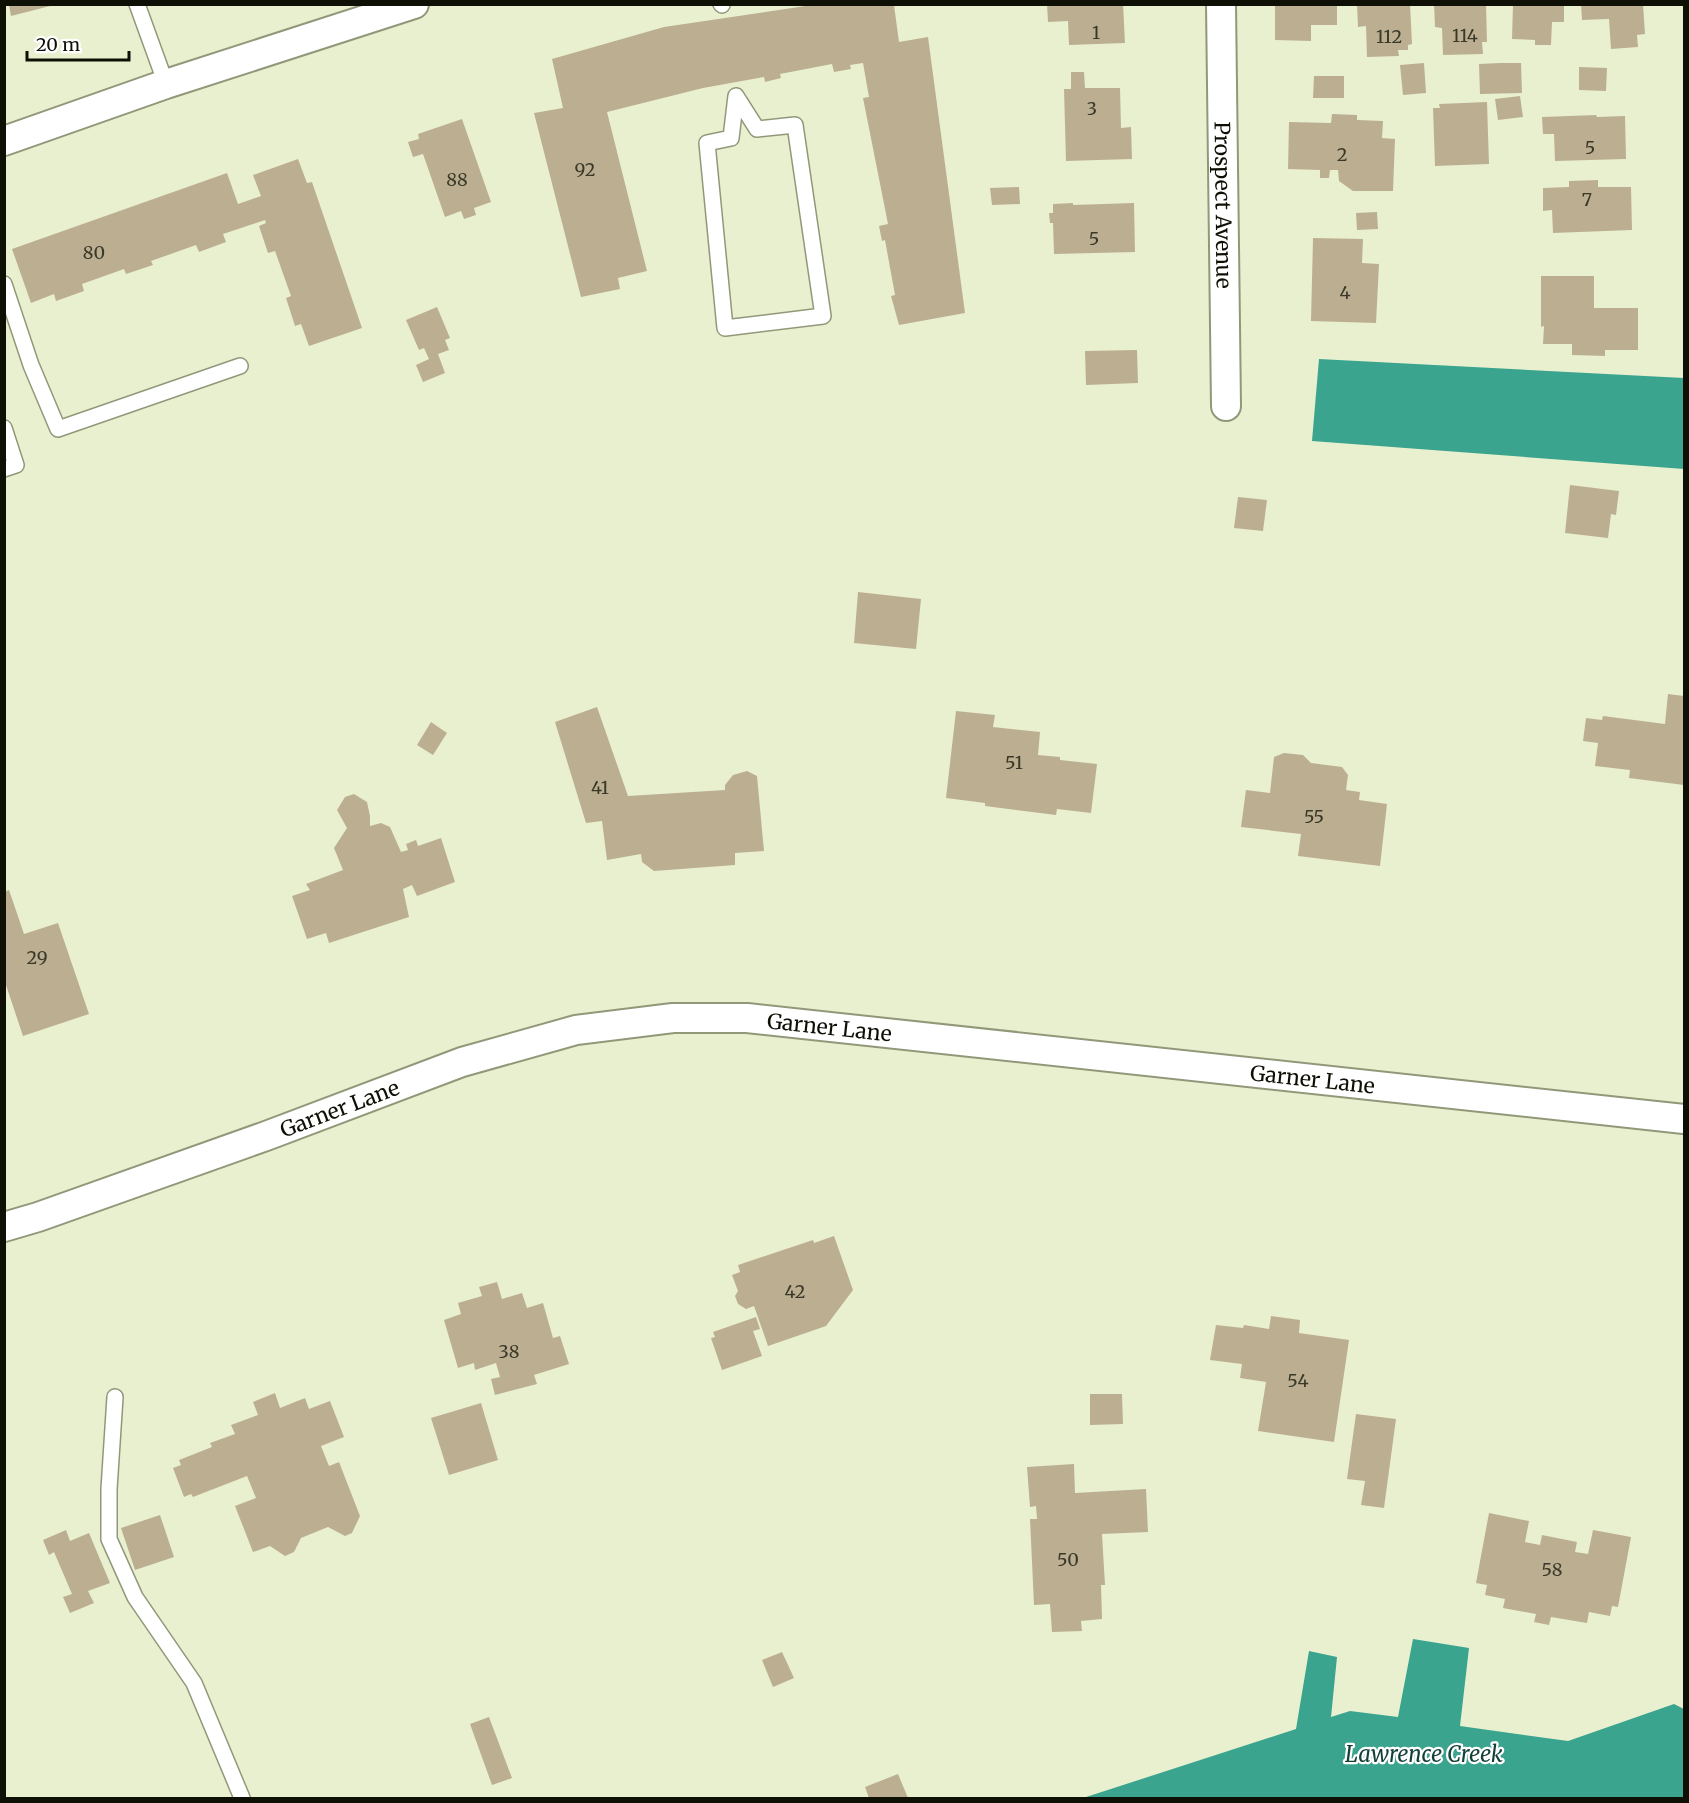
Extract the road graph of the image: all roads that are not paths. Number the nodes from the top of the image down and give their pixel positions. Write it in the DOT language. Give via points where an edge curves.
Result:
graph roads {
  1 [pos="137,4"];
  2 [pos="414,4"];
  3 [pos="1221,4"];
  4 [pos="165,84"];
  5 [pos="736,96"];
  6 [pos="4,141"];
  7 [pos="4,284"];
  8 [pos="240,366"];
  9 [pos="1226,406"];
  10 [pos="4,428"];
  11 [pos="4,470"];
  12 [pos="1684,1119"];
  13 [pos="4,1227"];
  14 [pos="115,1397"];
  15 [pos="242,1798"];
  1 -- 4 [label="lane"];
  2 -- 4 [label="street"];
  3 -- 9 [label="street, Prospect Avenue"];
  4 -- 6 [label="street"];
  5 -- 5 [label="lane" via="731,138 707,143 725,328 823,316 795,125 757,129"];
  7 -- 8 [label="lane" via="58,429"];
  10 -- 11 [label="lane" via="16,465"];
  12 -- 13 [label="street, Garner Lane" via="747,1018 673,1018 576,1030 462,1062 266,1136"];
  14 -- 15 [label="lane" via="109,1539 135,1597 194,1683"];
}
